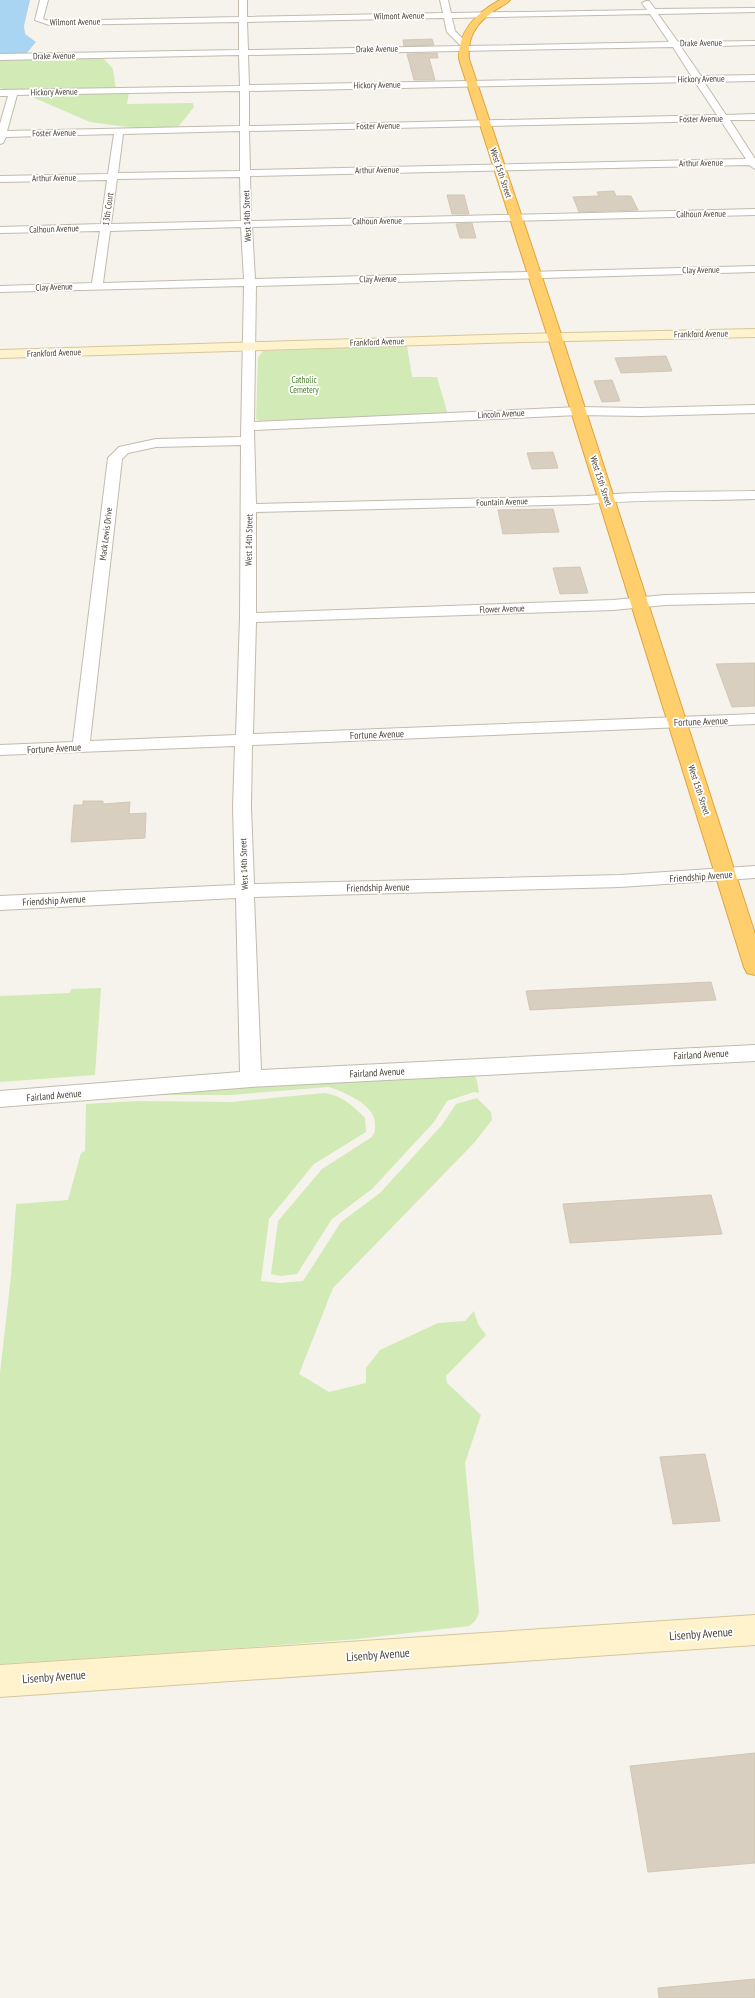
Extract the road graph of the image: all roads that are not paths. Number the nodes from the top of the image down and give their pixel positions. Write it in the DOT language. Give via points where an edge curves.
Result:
graph roads {
  1 [pos="44,0"];
  2 [pos="243,0"];
  3 [pos="444,0"];
  4 [pos="506,0"];
  5 [pos="644,0"];
  6 [pos="755,10"];
  7 [pos="651,12"];
  8 [pos="484,14"];
  9 [pos="447,15"];
  10 [pos="243,19"];
  11 [pos="755,43"];
  12 [pos="675,44"];
  13 [pos="463,46"];
  14 [pos="244,52"];
  15 [pos="0,57"];
  16 [pos="755,78"];
  17 [pos="698,79"];
  18 [pos="472,83"];
  19 [pos="245,88"];
  20 [pos="0,93"];
  21 [pos="13,93"];
  22 [pos="723,118"];
  23 [pos="755,118"];
  24 [pos="485,123"];
  25 [pos="246,129"];
  26 [pos="119,132"];
  27 [pos="1,136"];
  28 [pos="754,163"];
  29 [pos="499,167"];
  30 [pos="246,173"];
  31 [pos="113,177"];
  32 [pos="0,180"];
  33 [pos="755,212"];
  34 [pos="515,218"];
  35 [pos="246,224"];
  36 [pos="106,227"];
  37 [pos="0,230"];
  38 [pos="755,269"];
  39 [pos="534,274"];
  40 [pos="250,282"];
  41 [pos="97,286"];
  42 [pos="0,289"];
  43 [pos="755,333"];
  44 [pos="555,337"];
  45 [pos="249,346"];
  46 [pos="0,354"];
  47 [pos="755,409"];
  48 [pos="578,411"];
  49 [pos="247,426"];
  50 [pos="247,441"];
  51 [pos="755,495"];
  52 [pos="606,498"];
  53 [pos="249,508"];
  54 [pos="755,598"];
  55 [pos="639,603"];
  56 [pos="248,618"];
  57 [pos="755,719"];
  58 [pos="677,722"];
  59 [pos="245,739"];
  60 [pos="81,746"];
  61 [pos="0,750"];
  62 [pos="755,872"];
  63 [pos="726,874"];
  64 [pos="245,891"];
  65 [pos="0,903"];
  66 [pos="755,967"];
  67 [pos="755,1052"];
  68 [pos="251,1079"];
  69 [pos="0,1099"];
  70 [pos="755,1630"];
  71 [pos="0,1680"];
  1 -- 10 [label="street, Wilmont Avenue" via="40,20 42,22"];
  2 -- 10 [label="street, West 14th Street"];
  3 -- 9 [label="street, West 15th Street"];
  4 -- 8 [label="highway"];
  5 -- 7 [label="street"];
  6 -- 7 [label="street, Wilmont Avenue"];
  7 -- 8 [label="street, Wilmont Avenue"];
  7 -- 12 [label="street"];
  8 -- 9 [label="street, Wilmont Avenue"];
  8 -- 13 [label="highway" via="468,30"];
  9 -- 10 [label="street, Wilmont Avenue"];
  9 -- 13 [label="street, West 15th Street" via="452,32"];
  10 -- 14 [label="street, West 14th Street"];
  11 -- 12 [label="street, Drake Avenue"];
  12 -- 13 [label="street, Drake Avenue"];
  12 -- 17 [label="street"];
  13 -- 14 [label="street, Drake Avenue"];
  13 -- 18 [label="highway, West 15th Street" via="464,59"];
  14 -- 15 [label="street, Drake Avenue"];
  14 -- 19 [label="street, West 14th Street"];
  16 -- 17 [label="street, Hickory Avenue"];
  17 -- 18 [label="street, Hickory Avenue"];
  17 -- 22 [label="street"];
  18 -- 19 [label="street, Hickory Avenue"];
  18 -- 24 [label="highway, West 15th Street"];
  19 -- 21 [label="street, Hickory Avenue"];
  19 -- 25 [label="street, West 14th Street"];
  20 -- 21 [label="street, Hickory Avenue"];
  21 -- 27 [label="street"];
  22 -- 23 [label="street, Foster Avenue"];
  22 -- 24 [label="street, Foster Avenue"];
  22 -- 28 [label="street"];
  24 -- 25 [label="street, Foster Avenue"];
  24 -- 29 [label="highway, West 15th Street"];
  25 -- 26 [label="street, Foster Avenue"];
  25 -- 30 [label="street, West 14th Street"];
  26 -- 27 [label="street, Foster Avenue"];
  26 -- 31 [label="street, 13th Court"];
  28 -- 29 [label="street, Arthur Avenue"];
  29 -- 30 [label="street, Arthur Avenue"];
  29 -- 34 [label="highway, West 15th Street"];
  30 -- 31 [label="street, Arthur Avenue"];
  30 -- 35 [label="street, West 14th Street"];
  31 -- 32 [label="street, Arthur Avenue"];
  31 -- 36 [label="street, 13th Court"];
  33 -- 34 [label="street, Calhoun Avenue"];
  34 -- 35 [label="street, Calhoun Avenue"];
  34 -- 39 [label="highway, West 15th Street"];
  35 -- 36 [label="street, Calhoun Avenue"];
  35 -- 40 [label="street, West 14th Street"];
  36 -- 37 [label="street, Calhoun Avenue"];
  36 -- 41 [label="street, 13th Court"];
  38 -- 39 [label="street, Clay Avenue"];
  39 -- 40 [label="street, Clay Avenue"];
  39 -- 44 [label="highway, West 15th Street"];
  40 -- 41 [label="street, Clay Avenue"];
  40 -- 45 [label="street, West 14th Street"];
  41 -- 42 [label="street, Clay Avenue"];
  43 -- 44 [label="main road, Frankford Avenue"];
  44 -- 45 [label="main road, Frankford Avenue"];
  44 -- 48 [label="highway, West 15th Street"];
  45 -- 46 [label="main road, Frankford Avenue"];
  45 -- 49 [label="street, West 14th Street"];
  47 -- 48 [label="street, Lincoln Avenue"];
  48 -- 49 [label="street, Lincoln Avenue"];
  48 -- 52 [label="highway, West 15th Street"];
  49 -- 50 [label="street, West 14th Street"];
  50 -- 53 [label="street, West 14th Street"];
  50 -- 60 [label="street, Mack Lewis Drive" via="156,443 124,450 115,458"];
  51 -- 52 [label="street, Fountain Avenue"];
  52 -- 53 [label="street, Fountain Avenue"];
  52 -- 55 [label="highway, West 15th Street"];
  53 -- 56 [label="street, West 14th Street"];
  54 -- 55 [label="street, Flower Avenue"];
  55 -- 56 [label="street, Flower Avenue"];
  55 -- 58 [label="highway, West 15th Street"];
  56 -- 59 [label="street, West 14th Street"];
  57 -- 58 [label="street, Fortune Avenue"];
  58 -- 59 [label="street, Fortune Avenue"];
  58 -- 63 [label="highway, West 15th Street"];
  59 -- 60 [label="street, Fortune Avenue"];
  59 -- 64 [label="street, West 14th Street" via="242,807"];
  60 -- 61 [label="street, Fortune Avenue"];
  62 -- 63 [label="street, Friendship Avenue"];
  63 -- 64 [label="street, Friendship Avenue" via="620,881"];
  63 -- 66 [label="highway, West 15th Street"];
  64 -- 65 [label="street, Friendship Avenue"];
  64 -- 68 [label="street, West 14th Street"];
  67 -- 68 [label="street, Fairland Avenue"];
  68 -- 69 [label="street, Fairland Avenue"];
  70 -- 71 [label="main road, Lisenby Avenue"];
}
